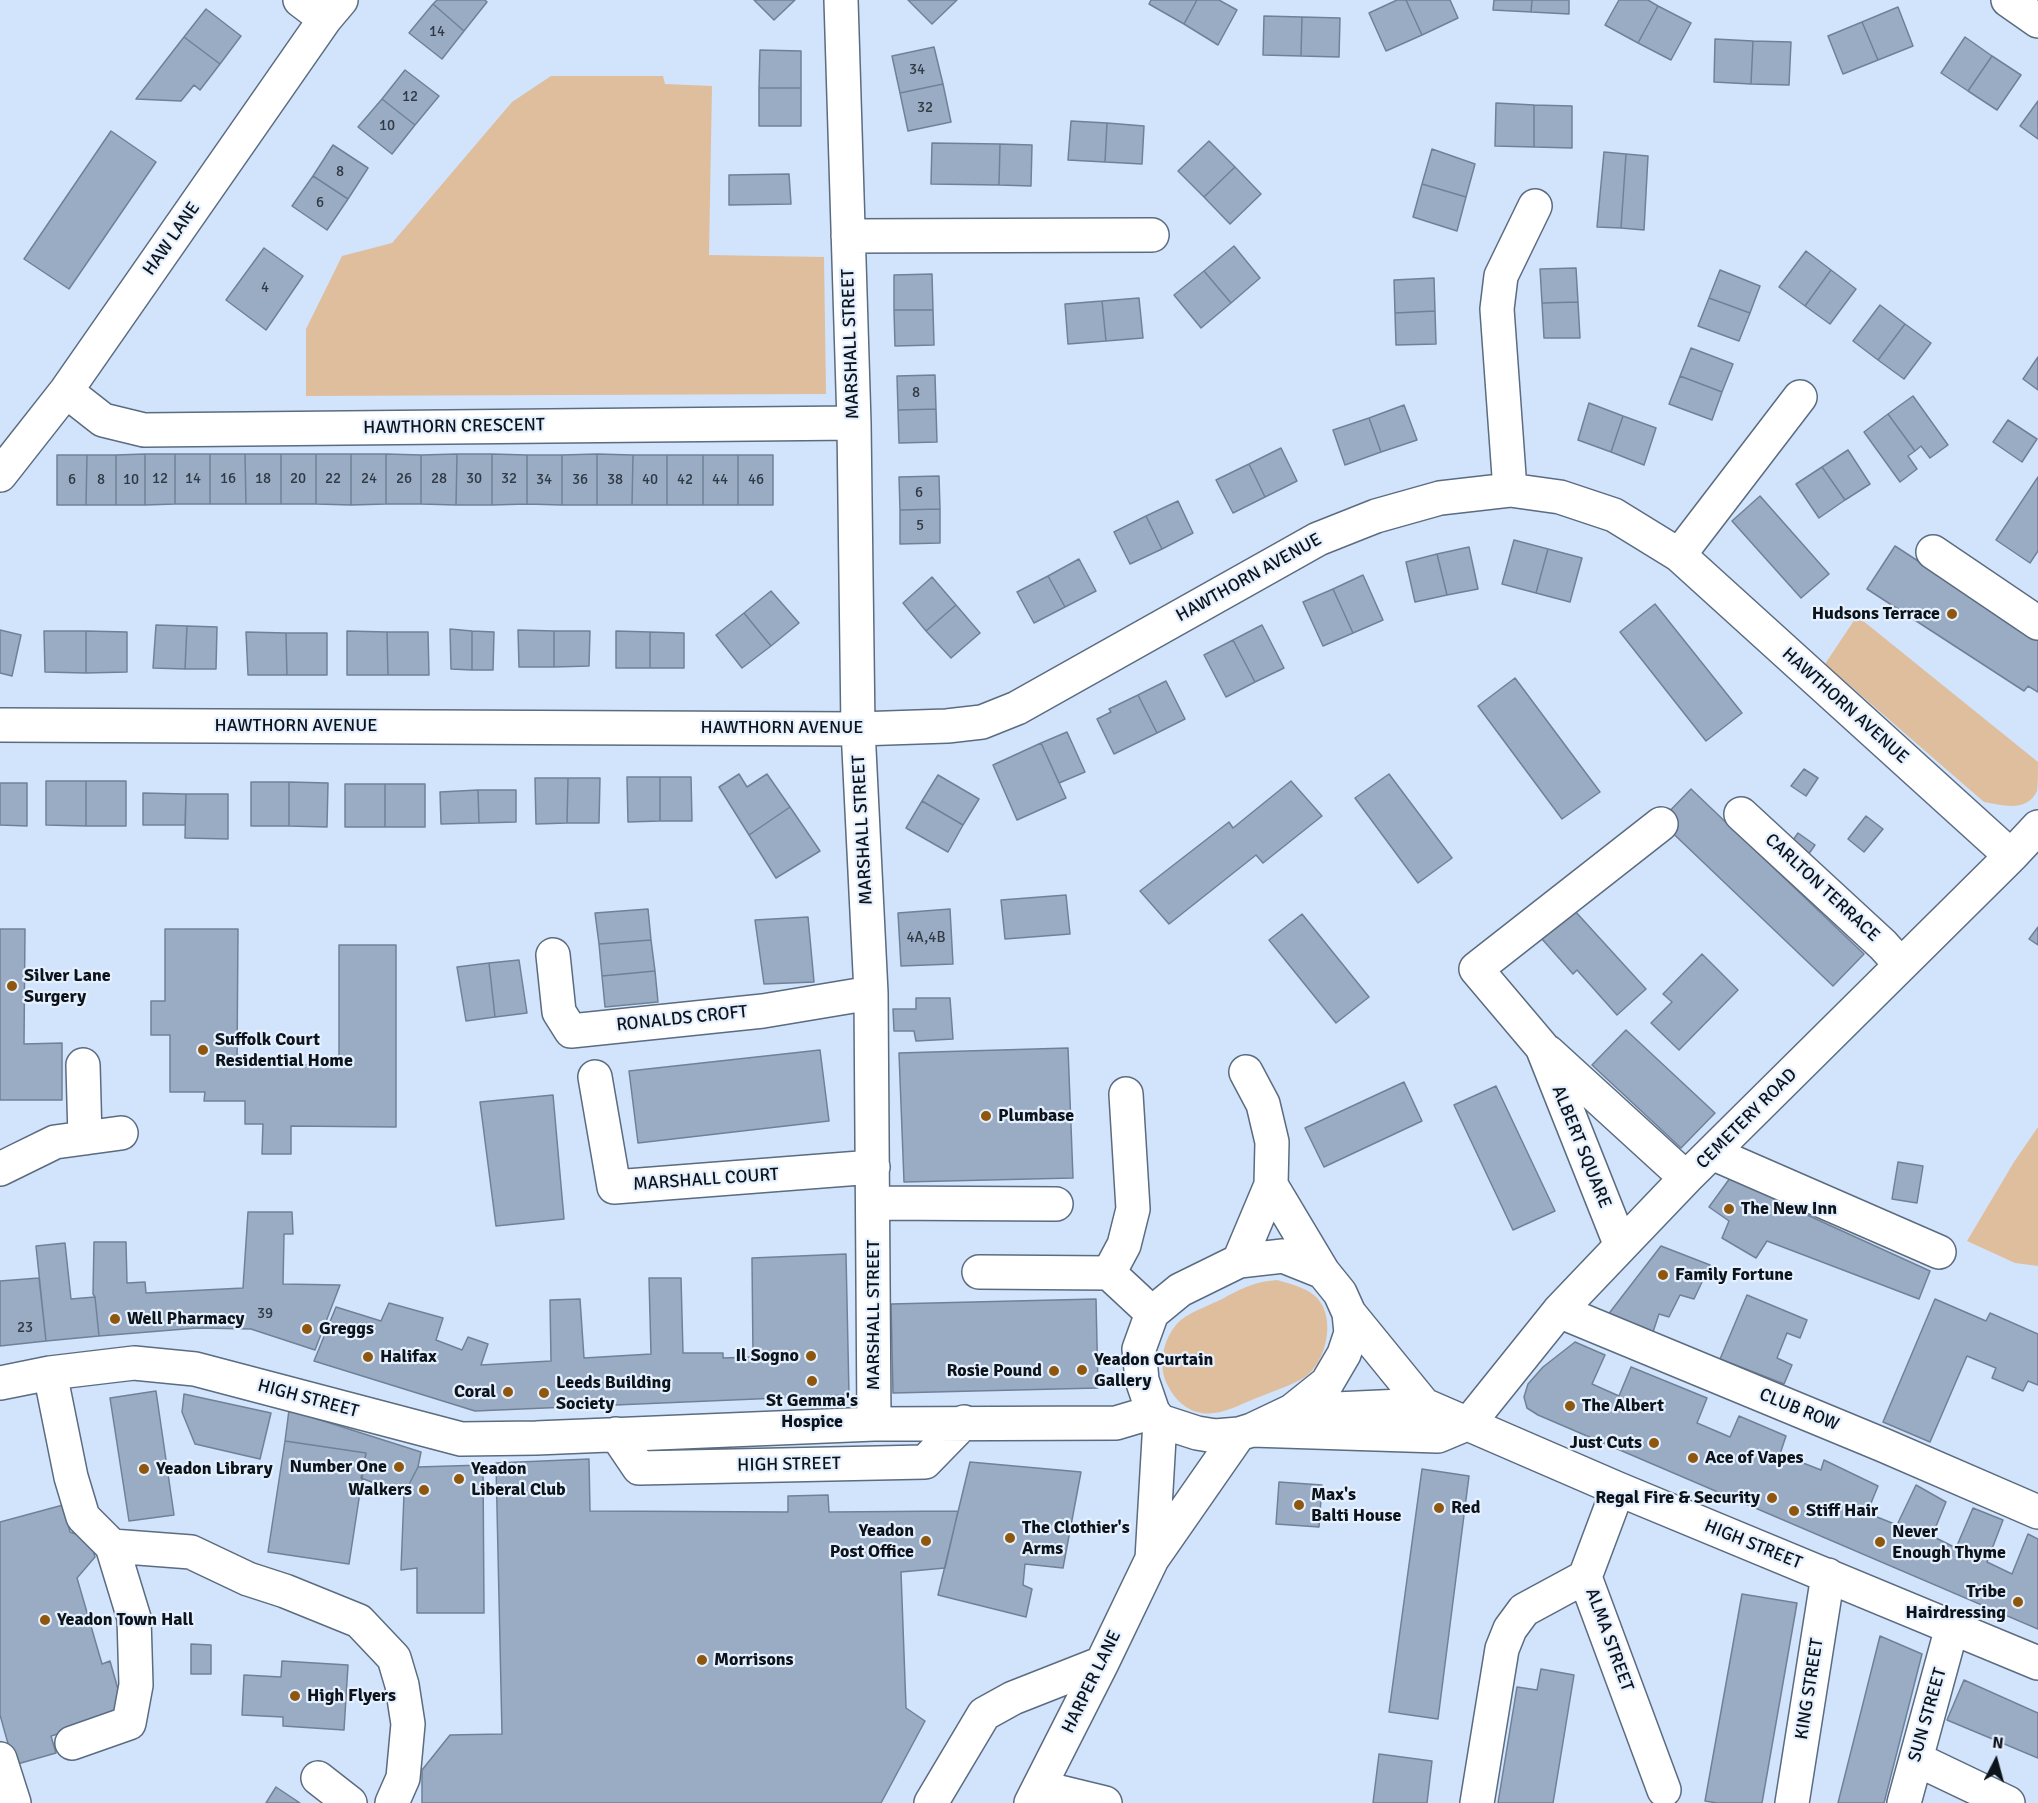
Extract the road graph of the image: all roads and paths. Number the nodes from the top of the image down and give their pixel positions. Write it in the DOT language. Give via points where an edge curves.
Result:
graph roads {
  1 [pos="842,0"];
  2 [pos="2008,0"];
  3 [pos="322,6"];
  4 [pos="2038,21"];
  5 [pos="1535,206"];
  6 [pos="1152,235"];
  7 [pos="848,236"];
  8 [pos="66,391"];
  9 [pos="1800,397"];
  10 [pos="854,423"];
  11 [pos="0,476"];
  12 [pos="1510,490"];
  13 [pos="1933,552"];
  14 [pos="1678,555"];
  15 [pos="2038,623"];
  16 [pos="0,725"];
  17 [pos="858,729"];
  18 [pos="1741,814"];
  19 [pos="1661,824"];
  20 [pos="2038,827"];
  21 [pos="2011,856"];
  22 [pos="553,955"];
  23 [pos="1902,965"];
  24 [pos="871,993"];
  25 [pos="1542,1047"];
  26 [pos="83,1065"];
  27 [pos="1246,1072"];
  28 [pos="595,1077"];
  29 [pos="1126,1094"];
  30 [pos="121,1133"];
  31 [pos="85,1138"];
  32 [pos="1712,1153"];
  33 [pos="873,1167"];
  34 [pos="0,1169"];
  35 [pos="1686,1178"];
  36 [pos="1271,1185"];
  37 [pos="874,1203"];
  38 [pos="1056,1204"];
  39 [pos="1621,1246"];
  40 [pos="1939,1252"];
  41 [pos="1239,1262"];
  42 [pos="979,1272"];
  43 [pos="1323,1272"];
  44 [pos="1109,1273"];
  45 [pos="1559,1311"];
  46 [pos="1152,1313"];
  47 [pos="1349,1313"];
  48 [pos="50,1373"];
  49 [pos="0,1383"];
  50 [pos="1424,1405"];
  51 [pos="1292,1411"];
  52 [pos="1156,1416"];
  53 [pos="964,1422"];
  54 [pos="1469,1423"];
  55 [pos="874,1424"];
  56 [pos="1246,1432"];
  57 [pos="616,1434"];
  58 [pos="1618,1490"];
  59 [pos="2038,1512"];
  60 [pos="112,1546"];
  61 [pos="1152,1559"];
  62 [pos="1828,1575"];
  63 [pos="1585,1577"];
  64 [pos="1953,1627"];
  65 [pos="1102,1663"];
  66 [pos="2038,1663"];
  67 [pos="72,1743"];
  68 [pos="0,1759"];
  69 [pos="1916,1759"];
  70 [pos="318,1778"];
  71 [pos="1664,1790"];
  72 [pos="1035,1795"];
  73 [pos="14,1803"];
  74 [pos="350,1803"];
  75 [pos="392,1803"];
  76 [pos="931,1803"];
  77 [pos="1105,1803"];
  78 [pos="1478,1803"];
  79 [pos="1792,1803"];
  80 [pos="1904,1803"];
  81 [pos="2008,1803"];
  1 -- 7 [label="street, MARSHALL STREET"];
  2 -- 4 [label="street"];
  3 -- 8 [label="street, HAW LANE"];
  5 -- 12 [label="street" via="1501,276 1497,309"];
  6 -- 7 [label="street"];
  7 -- 10 [label="street, MARSHALL STREET"];
  8 -- 10 [label="street, HAWTHORN CRESCENT" via="103,420 144,430"];
  8 -- 11 [label="street, HAW LANE"];
  9 -- 14 [label="street"];
  10 -- 17 [label="street, MARSHALL STREET"];
  12 -- 14 [label="street, HAWTHORN AVENUE" via="1560,497 1614,515"];
  12 -- 17 [label="street, HAWTHORN AVENUE" via="1440,498 1376,516 1317,539 1017,708 982,722"];
  13 -- 15 [label="street"];
  14 -- 21 [label="street, HAWTHORN AVENUE"];
  16 -- 17 [label="street, HAWTHORN AVENUE"];
  17 -- 24 [label="street, MARSHALL STREET"];
  18 -- 23 [label="street, CARLTON TERRACE"];
  19 -- 25 [label="street, ALBERT SQUARE" via="1476,969"];
  20 -- 21 [label="street, CEMETERY ROAD"];
  21 -- 23 [label="street, CEMETERY ROAD"];
  22 -- 24 [label="street, RONALDS CROFT" via="559,1012 571,1031 763,1011"];
  23 -- 32 [label="street, CEMETERY ROAD"];
  24 -- 33 [label="street, MARSHALL STREET"];
  25 -- 35 [label="street, ALBERT SQUARE"];
  25 -- 39 [label="street, ALBERT SQUARE"];
  26 -- 31 [label="street"];
  27 -- 36 [label="street" via="1263,1104 1272,1142"];
  28 -- 33 [label="street, MARSHALL COURT" via="614,1187"];
  29 -- 44 [label="street" via="1134,1209 1124,1245"];
  30 -- 31 [label="street"];
  31 -- 34 [label="street" via="54,1142"];
  32 -- 35 [label="street, CEMETERY ROAD"];
  32 -- 40 [label="street"];
  33 -- 37 [label="street, MARSHALL STREET"];
  35 -- 39 [label="street, CEMETERY ROAD"];
  36 -- 41 [label="street"];
  36 -- 43 [label="street"];
  37 -- 38 [label="street"];
  37 -- 55 [label="street, MARSHALL STREET"];
  39 -- 45 [label="street, CEMETERY ROAD"];
  41 -- 43 [label="street" via="1283,1256"];
  41 -- 46 [label="street" via="1180,1290"];
  42 -- 44 [label="street"];
  43 -- 47 [label="street, HIGH STREET" via="1340,1293"];
  44 -- 46 [label="street"];
  45 -- 54 [label="street, CEMETERY ROAD"];
  45 -- 59 [label="street, CLUB ROW"];
  46 -- 52 [label="street" via="1139,1349 1142,1380"];
  47 -- 50 [label="street, HIGH STREET"];
  47 -- 51 [label="street, HIGH STREET" via="1351,1333 1327,1383"];
  48 -- 49 [label="street, HIGH STREET"];
  48 -- 57 [label="street, HIGH STREET" via="134,1363 195,1369 461,1439"];
  48 -- 60 [label="street" via="83,1517"];
  50 -- 51 [label="street, HIGH STREET"];
  50 -- 54 [label="street, HIGH STREET"];
  51 -- 56 [label="street, HIGH STREET"];
  52 -- 53 [label="street, HIGH STREET" via="1116,1423"];
  52 -- 56 [label="street, HIGH STREET" via="1197,1433 1215,1436"];
  52 -- 61 [label="street, HARPER LANE"];
  53 -- 55 [label="street, HIGH STREET"];
  53 -- 57 [label="street, HIGH STREET" via="925,1462 639,1468"];
  54 -- 56 [label="street, HIGH STREET" via="1438,1437"];
  54 -- 58 [label="street, HIGH STREET"];
  55 -- 57 [label="street, HIGH STREET"];
  56 -- 61 [label="street, HARPER LANE"];
  58 -- 62 [label="street, HIGH STREET"];
  58 -- 63 [label="street, ALMA STREET"];
  60 -- 67 [label="street" via="134,1618 136,1685 129,1723"];
  60 -- 75 [label="street" via="191,1552 248,1579 358,1621 394,1658 402,1685 408,1724 403,1778"];
  61 -- 65 [label="street, HARPER LANE"];
  62 -- 64 [label="street, HIGH STREET"];
  62 -- 79 [label="street, KING STREET"];
  63 -- 71 [label="street, ALMA STREET"];
  63 -- 78 [label="street" via="1524,1610 1510,1629 1502,1649"];
  64 -- 66 [label="street, HIGH STREET"];
  64 -- 69 [label="street, SUN STREET"];
  65 -- 72 [label="street, HARPER LANE"];
  65 -- 76 [label="street" via="1013,1698 984,1714"];
  68 -- 73 [label="street"];
  69 -- 80 [label="street, SUN STREET"];
  69 -- 81 [label="street"];
  70 -- 74 [label="street"];
  72 -- 77 [label="street"];
}
